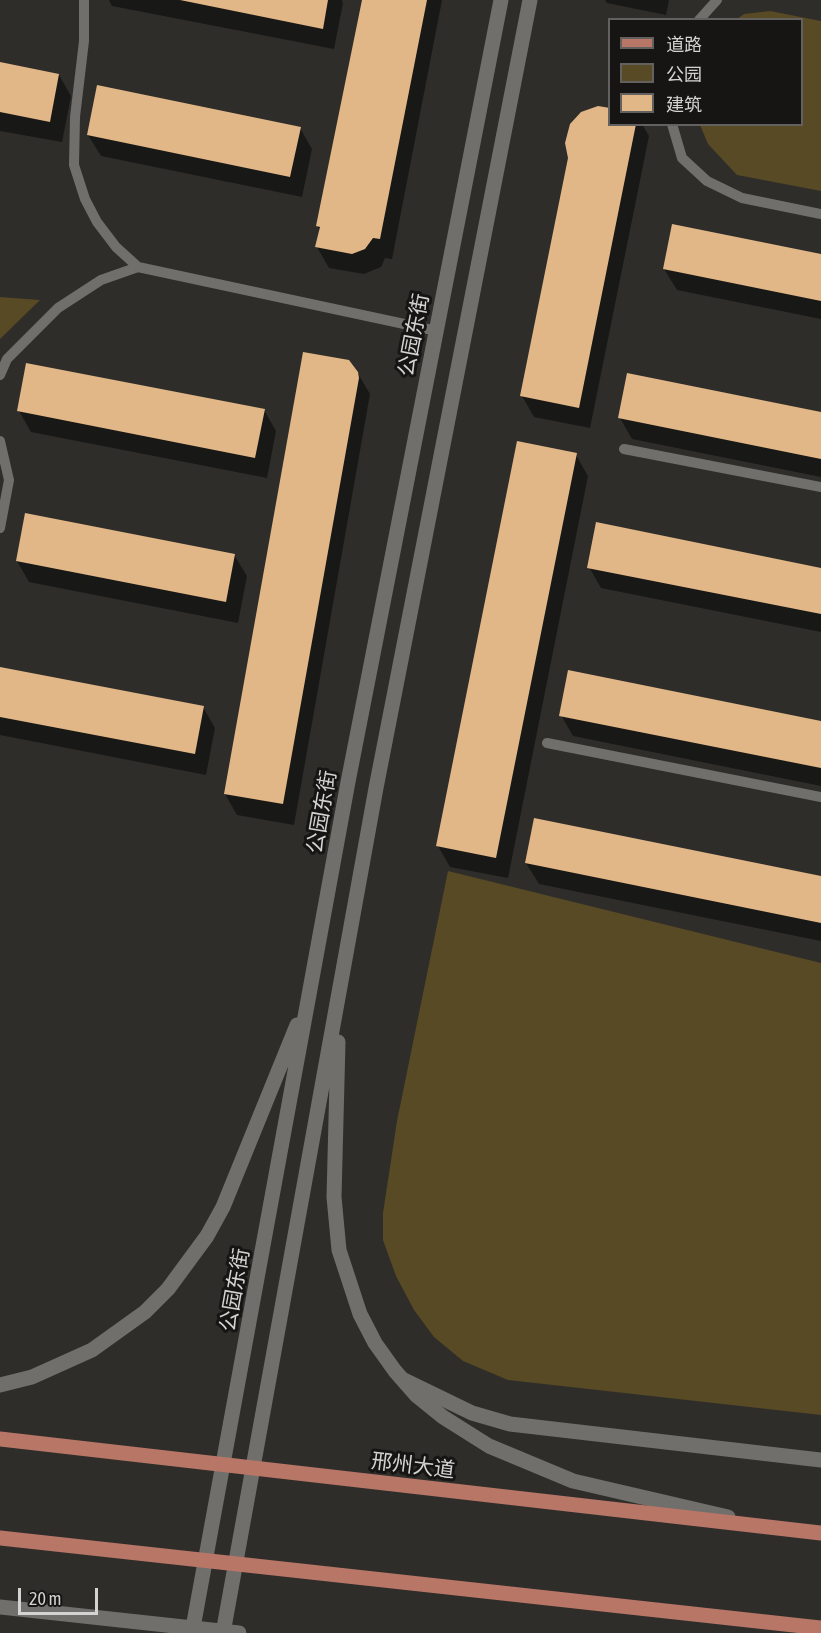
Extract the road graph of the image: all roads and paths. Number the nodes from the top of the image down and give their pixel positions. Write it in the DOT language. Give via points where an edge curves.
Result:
graph roads {
  1 [pos="84,0"];
  2 [pos="501,0"];
  3 [pos="530,0"];
  4 [pos="717,0"];
  5 [pos="701,18"];
  6 [pos="673,126"];
  7 [pos="821,214"];
  8 [pos="138,267"];
  9 [pos="437,331"];
  10 [pos="0,375"];
  11 [pos="0,441"];
  12 [pos="624,449"];
  13 [pos="821,487"];
  14 [pos="0,528"];
  15 [pos="547,743"];
  16 [pos="821,797"];
  17 [pos="340,989"];
  18 [pos="310,994"];
  19 [pos="404,1380"];
  20 [pos="0,1385"];
  21 [pos="0,1439"];
  22 [pos="821,1460"];
  23 [pos="224,1465"];
  24 [pos="252,1468"];
  25 [pos="787,1529"];
  26 [pos="821,1533"];
  27 [pos="0,1538"];
  28 [pos="206,1561"];
  29 [pos="235,1564"];
  30 [pos="0,1608"];
  31 [pos="821,1628"];
  32 [pos="193,1630"];
  33 [pos="228,1633"];
  1 -- 8 [label="lane" via="74,165 97,222"];
  2 -- 9 [label="street, 公园东街"];
  3 -- 17 [label="street"];
  4 -- 5 [label="lane"];
  6 -- 7 [label="lane" via="681,158 707,181 742,198"];
  8 -- 9 [label="lane"];
  8 -- 10 [label="lane" via="100,280 58,308 7,359"];
  9 -- 18 [label="street, 公园东街"];
  11 -- 14 [label="lane" via="9,480"];
  12 -- 13 [label="lane"];
  15 -- 16 [label="lane"];
  17 -- 19 [label="street" via="333,1197 339,1250 360,1314 375,1343"];
  17 -- 24 [label="street"];
  18 -- 20 [label="street" via="223,1207 189,1263 145,1312 119,1332 62,1365"];
  18 -- 23 [label="street, 公园东街"];
  19 -- 22 [label="street" via="472,1413 510,1424"];
  19 -- 25 [label="street" via="443,1418 489,1446 573,1480"];
  21 -- 23 [label="main road, 邢州大道"];
  23 -- 24 [label="main road, 邢州大道"];
  23 -- 28 [label="street, 公园东街"];
  24 -- 25 [label="main road, 邢州大道"];
  24 -- 29 [label="street"];
  25 -- 26 [label="main road, 邢州大道"];
  27 -- 28 [label="main road"];
  28 -- 29 [label="main road"];
  28 -- 32 [label="street, 公园东街"];
  29 -- 31 [label="main road"];
  29 -- 33 [label="street"];
  30 -- 32 [label="street"];
  32 -- 33 [label="street"];
}
